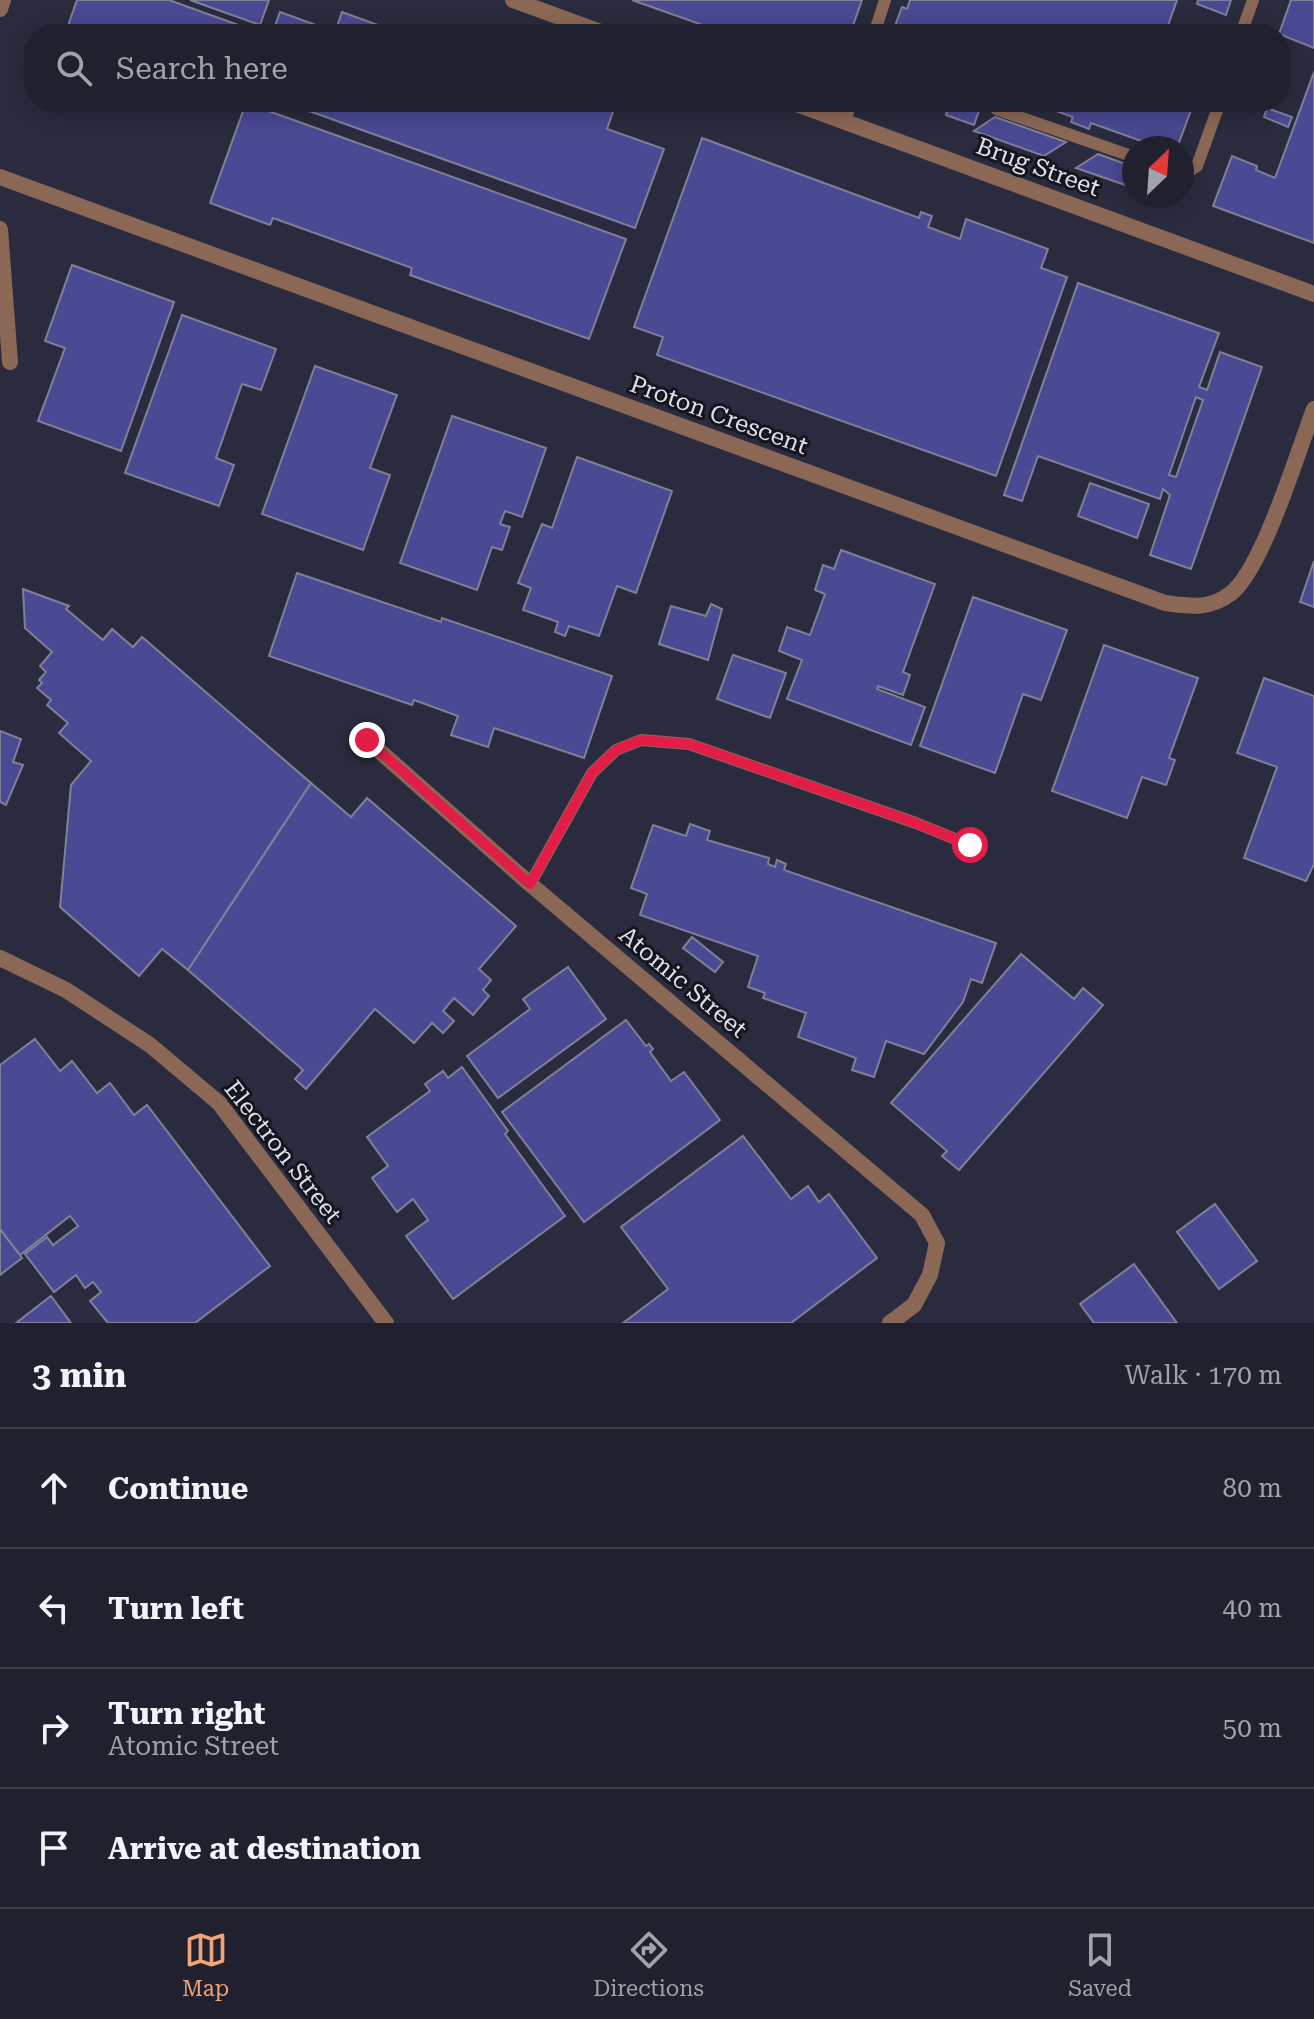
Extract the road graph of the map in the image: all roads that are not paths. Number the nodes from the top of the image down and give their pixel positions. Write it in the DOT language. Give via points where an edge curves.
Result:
graph roads {
  1 [pos="3,0"];
  2 [pos="513,0"];
  3 [pos="885,0"];
  4 [pos="1253,0"];
  5 [pos="0,9"];
  6 [pos="579,24"];
  7 [pos="877,24"];
  8 [pos="1245,24"];
  9 [pos="818,112"];
  10 [pos="848,112"];
  11 [pos="1005,112"];
  12 [pos="1216,112"];
  13 [pos="845,122"];
  14 [pos="1122,153"];
  15 [pos="1194,168"];
  16 [pos="0,177"];
  17 [pos="0,229"];
  18 [pos="1314,294"];
  19 [pos="10,362"];
  20 [pos="1314,409"];
  21 [pos="367,740"];
  22 [pos="970,845"];
  23 [pos="530,884"];
  24 [pos="0,958"];
  25 [pos="386,1323"];
  26 [pos="890,1323"];
  1 -- 5 [label="street"];
  2 -- 6 [label="street"];
  3 -- 7 [label="lane"];
  4 -- 8 [label="lane"];
  9 -- 13 [label="street, Brug Street"];
  10 -- 13 [label="lane"];
  11 -- 14 [label="lane"];
  12 -- 15 [label="lane"];
  13 -- 18 [label="street, Brug Street"];
  16 -- 20 [label="street, Proton Crescent" via="1165,603 1212,604 1240,584 1259,553"];
  17 -- 19 [label="street"];
  21 -- 23 [label="street, Atomic Street"];
  22 -- 23 [label="lane" via="689,744 641,740 616,750 592,773"];
  23 -- 26 [label="street, Atomic Street" via="922,1215 937,1243 930,1275 914,1305"];
  24 -- 25 [label="street, Electron Street" via="66,990 138,1037 219,1103"];
}
